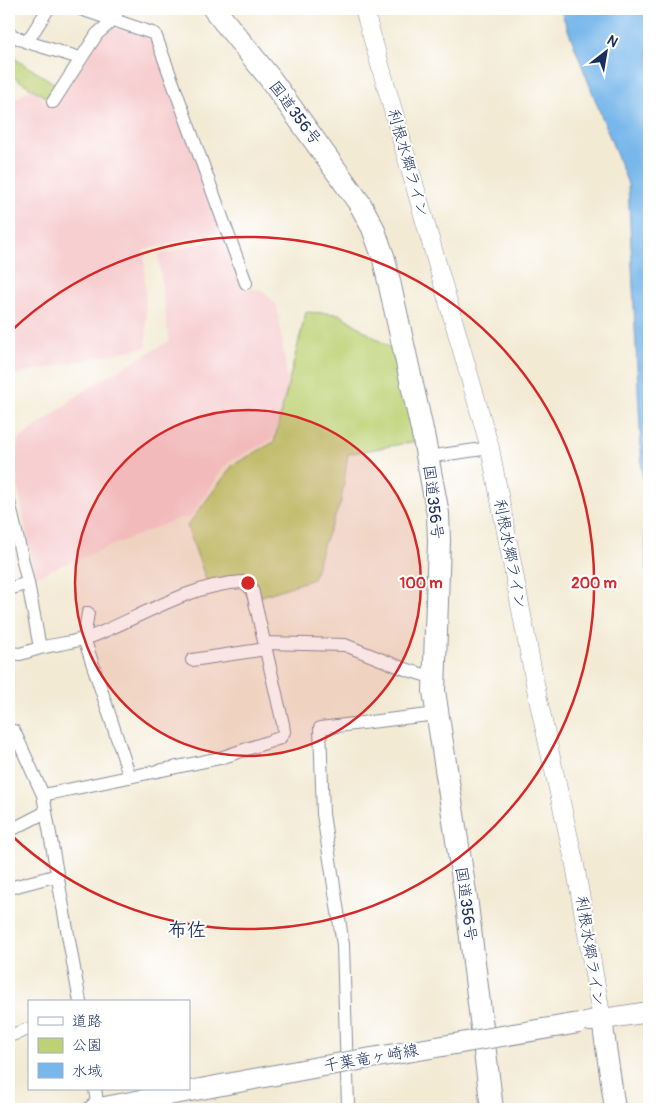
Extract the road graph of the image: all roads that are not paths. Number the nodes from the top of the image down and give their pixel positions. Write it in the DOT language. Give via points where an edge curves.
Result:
graph roads {
  1 [pos="48,9"];
  2 [pos="81,9"];
  3 [pos="214,9"];
  4 [pos="364,9"];
  5 [pos="116,14"];
  6 [pos="9,34"];
  7 [pos="27,42"];
  8 [pos="80,58"];
  9 [pos="53,102"];
  10 [pos="246,283"];
  11 [pos="490,448"];
  12 [pos="427,457"];
  13 [pos="9,502"];
  14 [pos="28,583"];
  15 [pos="9,589"];
  16 [pos="88,613"];
  17 [pos="84,638"];
  18 [pos="265,646"];
  19 [pos="40,648"];
  20 [pos="9,653"];
  21 [pos="192,660"];
  22 [pos="434,678"];
  23 [pos="437,714"];
  24 [pos="14,731"];
  25 [pos="130,777"];
  26 [pos="43,795"];
  27 [pos="46,812"];
  28 [pos="9,831"];
  29 [pos="58,875"];
  30 [pos="9,888"];
  31 [pos="80,1000"];
  32 [pos="649,1012"];
  33 [pos="609,1019"];
  34 [pos="28,1029"];
  35 [pos="9,1036"];
  36 [pos="190,1088"];
  37 [pos="180,1090"];
  38 [pos="96,1104"];
  39 [pos="345,1109"];
  40 [pos="492,1109"];
  41 [pos="616,1109"];
  1 -- 7 [label="street"];
  2 -- 5 [label="street"];
  3 -- 12 [label="highway, 国道356号" via="324,152 373,228 395,304"];
  4 -- 11 [label="main road, 利根水郷ライン"];
  5 -- 8 [label="street"];
  5 -- 10 [label="street" via="155,34"];
  6 -- 7 [label="street"];
  7 -- 8 [label="street"];
  8 -- 9 [label="street"];
  11 -- 12 [label="street"];
  11 -- 33 [label="main road, 利根水郷ライン" via="538,699"];
  12 -- 22 [label="highway, 国道356号" via="438,514 439,541"];
  13 -- 14 [label="street"];
  14 -- 15 [label="street"];
  14 -- 19 [label="street"];
  16 -- 17 [label="street"];
  17 -- 18 [label="street" via="187,594 230,582 243,582 252,589"];
  17 -- 19 [label="street"];
  17 -- 25 [label="street"];
  18 -- 21 [label="street"];
  18 -- 22 [label="street" via="346,644"];
  18 -- 25 [label="street" via="283,724 284,732 280,738 220,758"];
  19 -- 20 [label="street" via="20,654"];
  22 -- 23 [label="highway, 国道356号"];
  23 -- 39 [label="street" via="320,728 322,814 343,945 348,1106"];
  23 -- 40 [label="highway, 国道356号" via="468,904"];
  24 -- 26 [label="street"];
  25 -- 26 [label="street"];
  26 -- 27 [label="street"];
  27 -- 28 [label="street"];
  27 -- 29 [label="street"];
  29 -- 30 [label="street"];
  29 -- 31 [label="street"];
  32 -- 33 [label="main road, 千葉竜ヶ崎線"];
  33 -- 36 [label="main road, 千葉竜ヶ崎線, bridge"];
  33 -- 41 [label="main road, 利根水郷ライン"];
  34 -- 35 [label="street"];
  37 -- 38 [label="main road, 千葉竜ヶ崎線, bridge"];
}
